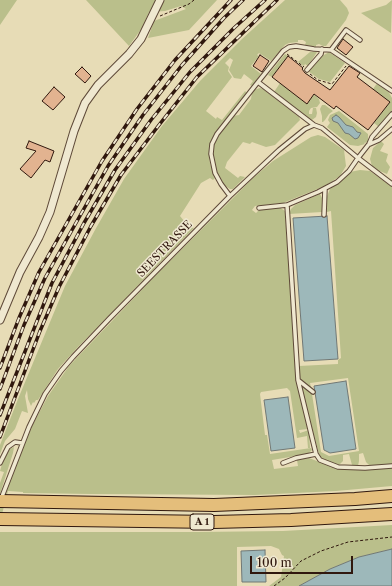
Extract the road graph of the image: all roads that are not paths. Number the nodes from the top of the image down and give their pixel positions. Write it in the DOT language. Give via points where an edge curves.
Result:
graph roads {
  1 [pos="160,0"];
  2 [pos="360,40"];
  3 [pos="322,49"];
  4 [pos="331,50"];
  5 [pos="307,70"];
  6 [pos="258,82"];
  7 [pos="392,91"];
  8 [pos="392,114"];
  9 [pos="314,125"];
  10 [pos="392,129"];
  11 [pos="369,144"];
  12 [pos="358,158"];
  13 [pos="392,184"];
  14 [pos="325,189"];
  15 [pos="230,196"];
  16 [pos="287,205"];
  17 [pos="259,208"];
  18 [pos="324,216"];
  19 [pos="0,320"];
  20 [pos="298,380"];
  21 [pos="313,392"];
  22 [pos="22,443"];
  23 [pos="316,454"];
  24 [pos="0,463"];
  25 [pos="283,463"];
  26 [pos="392,466"];
  27 [pos="392,496"];
  28 [pos="0,501"];
  29 [pos="392,514"];
  30 [pos="6,519"];
  1 -- 19 [label="street" via="141,39 98,85 85,103 50,212 20,272"];
  2 -- 4 [label="lane" via="346,30"];
  3 -- 4 [label="lane"];
  3 -- 5 [label="lane" via="321,54"];
  3 -- 6 [label="lane" via="289,47"];
  4 -- 7 [label="lane"];
  6 -- 9 [label="lane"];
  6 -- 15 [label="lane" via="212,144 211,154 215,173"];
  8 -- 11 [label="lane"];
  9 -- 12 [label="lane" via="322,128"];
  9 -- 15 [label="lane, SEESTRASSE" via="294,138"];
  10 -- 11 [label="lane" via="379,140"];
  11 -- 12 [label="lane"];
  12 -- 13 [label="lane"];
  12 -- 14 [label="lane" via="337,182"];
  14 -- 16 [label="lane"];
  14 -- 18 [label="lane"];
  15 -- 22 [label="lane, SEESTRASSE" via="73,357 45,394"];
  16 -- 17 [label="lane"];
  16 -- 20 [label="lane"];
  20 -- 21 [label="lane"];
  20 -- 23 [label="lane"];
  22 -- 24 [label="lane" via="15,442 8,447"];
  22 -- 28 [label="lane, SEESTRASSE"];
  23 -- 25 [label="lane"];
  23 -- 26 [label="lane" via="320,460 338,467"];
  27 -- 28 [label="highway, A 1" via="214,505"];
  29 -- 30 [label="highway, A 1" via="221,522"];
}
